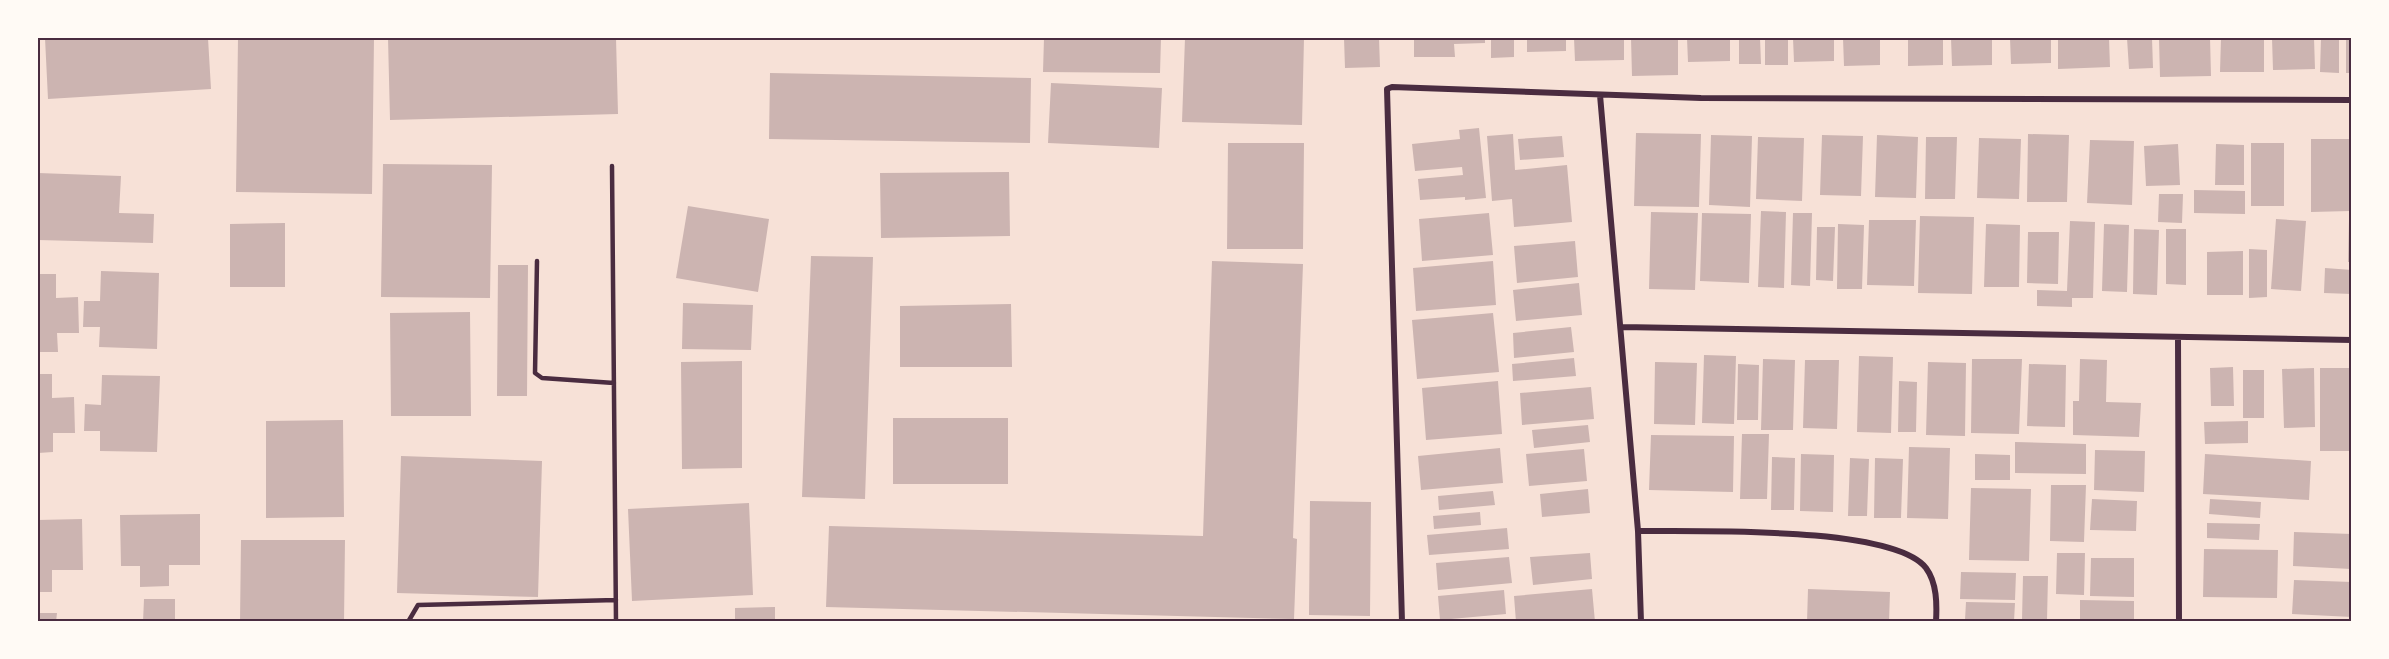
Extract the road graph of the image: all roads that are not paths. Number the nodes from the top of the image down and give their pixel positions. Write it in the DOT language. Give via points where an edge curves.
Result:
graph roads {
  1 [pos="1600,95"];
  2 [pos="2352,100"];
  3 [pos="612,165"];
  4 [pos="537,261"];
  5 [pos="1622,327"];
  6 [pos="2178,338"];
  7 [pos="2352,339"];
  8 [pos="614,383"];
  9 [pos="1638,531"];
  10 [pos="616,600"];
  11 [pos="408,621"];
  12 [pos="616,621"];
  13 [pos="1402,621"];
  14 [pos="1641,621"];
  15 [pos="1936,621"];
  16 [pos="2179,621"];
  1 -- 2 [label="street"];
  1 -- 5 [label="street"];
  1 -- 13 [label="street" via="1387,89"];
  3 -- 8 [label="lane"];
  4 -- 8 [label="lane" via="535,373 542,378"];
  5 -- 6 [label="street"];
  5 -- 9 [label="street"];
  6 -- 7 [label="street"];
  6 -- 16 [label="street"];
  8 -- 10 [label="lane"];
  9 -- 14 [label="street"];
  9 -- 15 [label="street" via="1832,536 1910,554 1927,569 1937,596"];
  10 -- 11 [label="lane" via="418,605"];
  10 -- 12 [label="lane"];
}
